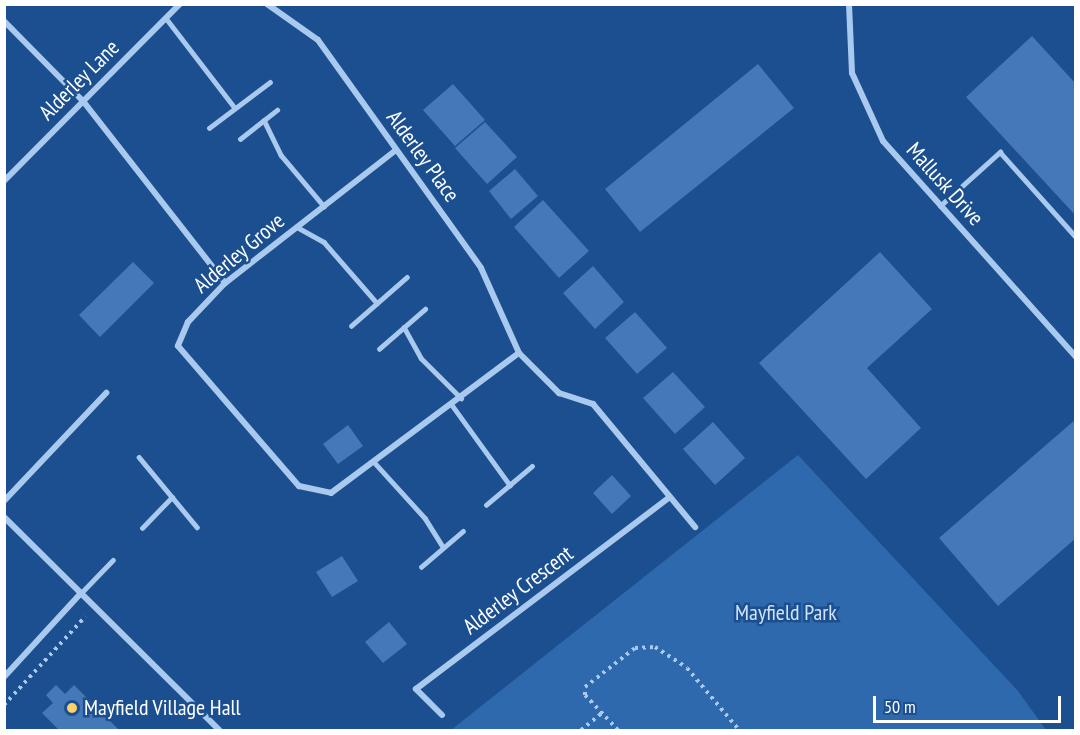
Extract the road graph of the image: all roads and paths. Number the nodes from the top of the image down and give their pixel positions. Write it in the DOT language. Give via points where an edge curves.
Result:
graph roads {
  1 [pos="180,4"];
  2 [pos="267,4"];
  3 [pos="849,4"];
  4 [pos="166,18"];
  5 [pos="4,21"];
  6 [pos="270,82"];
  7 [pos="83,101"];
  8 [pos="235,108"];
  9 [pos="277,110"];
  10 [pos="264,120"];
  11 [pos="209,128"];
  12 [pos="240,139"];
  13 [pos="396,150"];
  14 [pos="4,181"];
  15 [pos="324,206"];
  16 [pos="940,206"];
  17 [pos="297,227"];
  18 [pos="1076,237"];
  19 [pos="407,277"];
  20 [pos="225,283"];
  21 [pos="377,303"];
  22 [pos="425,309"];
  23 [pos="351,326"];
  24 [pos="404,327"];
  25 [pos="379,349"];
  26 [pos="519,353"];
  27 [pos="1076,357"];
  28 [pos="106,393"];
  29 [pos="461,398"];
  30 [pos="452,405"];
  31 [pos="139,457"];
  32 [pos="374,462"];
  33 [pos="532,466"];
  34 [pos="510,485"];
  35 [pos="172,497"];
  36 [pos="670,497"];
  37 [pos="4,501"];
  38 [pos="486,505"];
  39 [pos="4,517"];
  40 [pos="197,527"];
  41 [pos="695,527"];
  42 [pos="142,528"];
  43 [pos="463,531"];
  44 [pos="443,548"];
  45 [pos="113,560"];
  46 [pos="421,567"];
  47 [pos="80,594"];
  48 [pos="94,608"];
  49 [pos="4,677"];
  50 [pos="4,705"];
  51 [pos="602,713"];
  52 [pos="442,715"];
  53 [pos="219,730"];
  54 [pos="581,730"];
  55 [pos="618,730"];
  56 [pos="739,730"];
  1 -- 4 [label="street, Alderley Lane"];
  2 -- 13 [label="street, Alderley Place" via="318,40"];
  3 -- 16 [label="street, Mallusk Drive" via="852,73 865,107 884,141"];
  4 -- 7 [label="street, Alderley Lane"];
  4 -- 8 [label="lane"];
  5 -- 7 [label="street"];
  6 -- 8 [label="lane"];
  7 -- 14 [label="street, Alderley Lane"];
  7 -- 20 [label="street"];
  8 -- 11 [label="lane"];
  9 -- 10 [label="lane"];
  10 -- 12 [label="lane"];
  10 -- 15 [label="lane" via="281,155"];
  13 -- 15 [label="street, Alderley Grove"];
  13 -- 26 [label="street, Alderley Place" via="481,268"];
  15 -- 17 [label="street, Alderley Grove"];
  16 -- 18 [label="lane" via="1000,153"];
  16 -- 27 [label="street, Mallusk Drive"];
  17 -- 20 [label="street, Alderley Grove"];
  17 -- 21 [label="lane" via="324,242"];
  19 -- 21 [label="lane"];
  20 -- 32 [label="street, Alderley Grove" via="188,322 178,346 299,486 331,494"];
  21 -- 23 [label="lane"];
  22 -- 24 [label="lane"];
  24 -- 25 [label="lane"];
  24 -- 29 [label="lane" via="421,358"];
  26 -- 29 [label="street"];
  26 -- 36 [label="street" via="559,393 593,404"];
  28 -- 37 [label="street"];
  29 -- 30 [label="street"];
  30 -- 32 [label="street"];
  30 -- 34 [label="lane"];
  31 -- 35 [label="lane"];
  32 -- 44 [label="lane" via="425,518"];
  33 -- 34 [label="lane"];
  34 -- 38 [label="lane"];
  35 -- 40 [label="lane"];
  35 -- 42 [label="lane"];
  36 -- 41 [label="street"];
  36 -- 52 [label="street, Alderley Crescent" via="416,689"];
  39 -- 47 [label="street"];
  43 -- 44 [label="lane"];
  44 -- 46 [label="lane"];
  45 -- 47 [label="lane"];
  47 -- 48 [label="street"];
  47 -- 49 [label="street"];
  48 -- 50 [label="path"];
  48 -- 53 [label="street"];
  51 -- 54 [label="path"];
  51 -- 55 [label="path"];
  51 -- 56 [label="path" via="585,695 585,687 635,648 655,647 687,668"];
}
